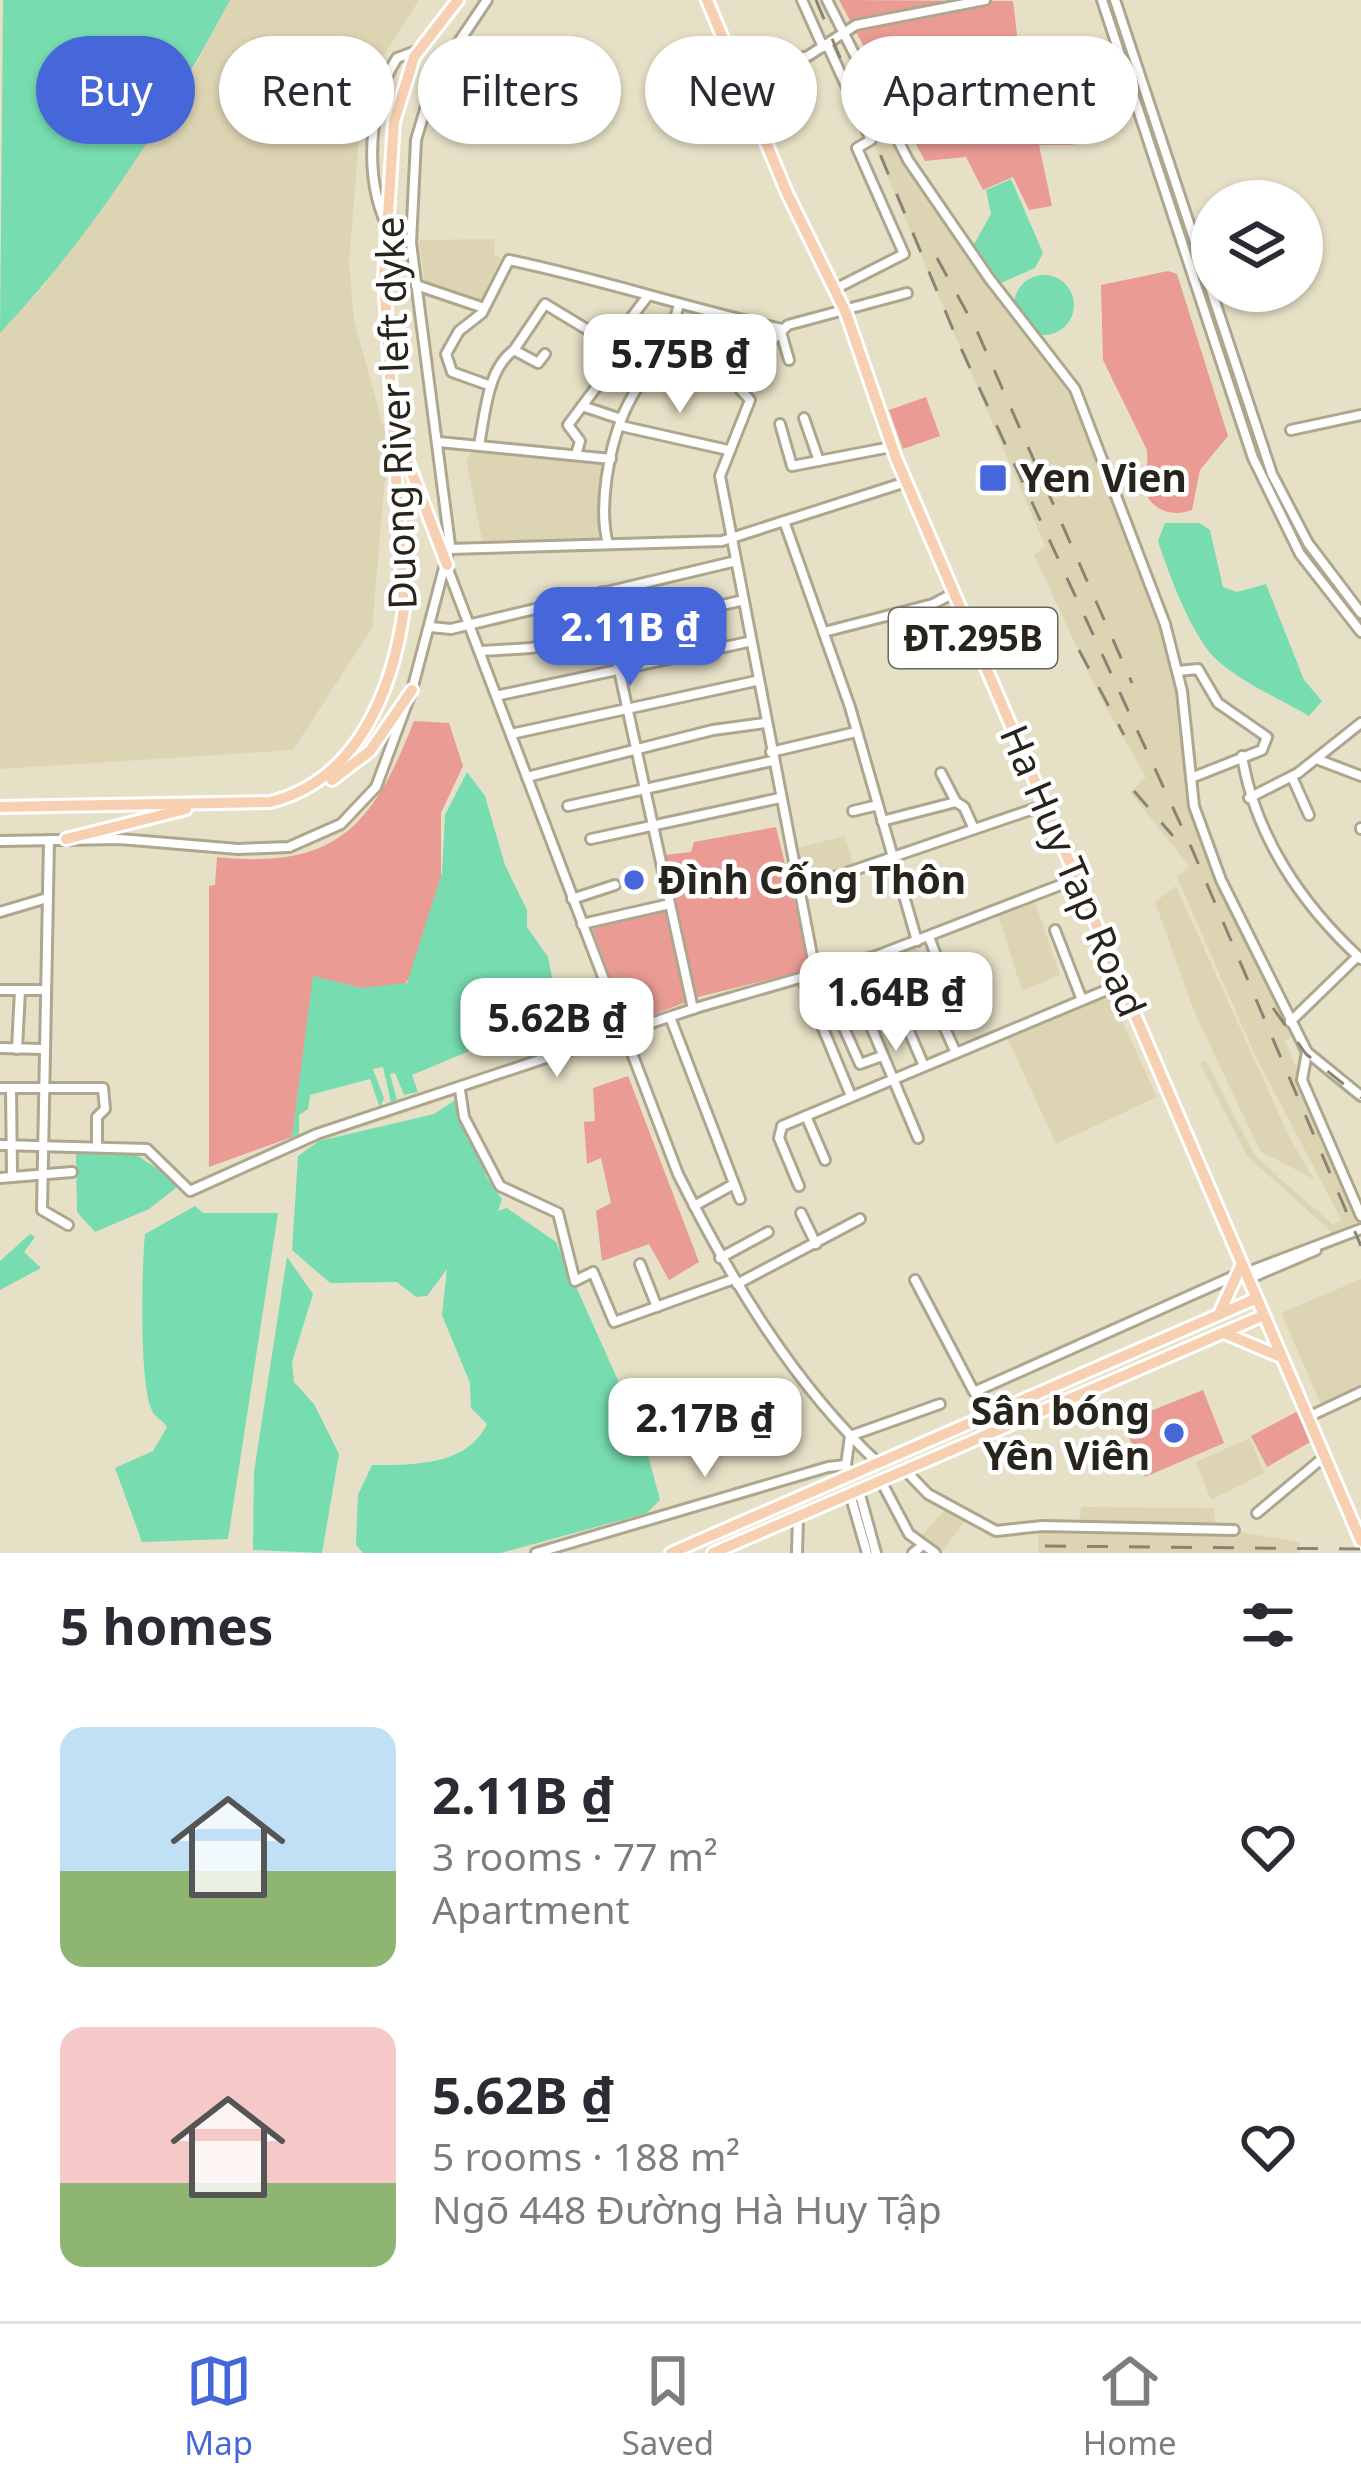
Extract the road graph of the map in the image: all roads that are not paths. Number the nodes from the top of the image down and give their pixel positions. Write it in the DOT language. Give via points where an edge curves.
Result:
graph roads {
  1 [pos="458,0"];
  2 [pos="487,0"];
  3 [pos="802,0"];
  4 [pos="827,0"];
  5 [pos="985,0"];
  6 [pos="1102,0"];
  7 [pos="1115,0"];
  8 [pos="710,1"];
  9 [pos="843,35"];
  10 [pos="430,36"];
  11 [pos="723,36"];
  12 [pos="825,45"];
  13 [pos="817,48"];
  14 [pos="418,51"];
  15 [pos="1154,116"];
  16 [pos="1142,120"];
  17 [pos="769,144"];
  18 [pos="388,228"];
  19 [pos="416,285"];
  20 [pos="835,290"];
  21 [pos="907,293"];
  22 [pos="647,297"];
  23 [pos="484,308"];
  24 [pos="679,308"];
  25 [pos="846,314"];
  26 [pos="782,331"];
  27 [pos="611,344"];
  28 [pos="514,350"];
  29 [pos="545,354"];
  30 [pos="789,360"];
  31 [pos="446,366"];
  32 [pos="429,375"];
  33 [pos="491,386"];
  34 [pos="582,406"];
  35 [pos="1361,415"];
  36 [pos="804,418"];
  37 [pos="621,422"];
  38 [pos="780,424"];
  39 [pos="1291,430"];
  40 [pos="396,432"];
  41 [pos="439,442"];
  42 [pos="479,446"];
  43 [pos="892,447"];
  44 [pos="728,450"];
  45 [pos="576,455"];
  46 [pos="611,459"];
  47 [pos="819,461"];
  48 [pos="907,482"];
  49 [pos="784,521"];
  50 [pos="728,539"];
  51 [pos="608,544"];
  52 [pos="449,549"];
  53 [pos="732,562"];
  54 [pos="447,565"];
  55 [pos="1340,588"];
  56 [pos="602,592"];
  57 [pos="954,593"];
  58 [pos="1329,596"];
  59 [pos="740,601"];
  60 [pos="1361,613"];
  61 [pos="471,623"];
  62 [pos="430,627"];
  63 [pos="609,631"];
  64 [pos="824,632"];
  65 [pos="1361,632"];
  66 [pos="748,642"];
  67 [pos="482,651"];
  68 [pos="619,669"];
  69 [pos="1178,671"];
  70 [pos="756,680"];
  71 [pos="412,690"];
  72 [pos="500,695"];
  73 [pos="627,712"];
  74 [pos="765,723"];
  75 [pos="1361,723"];
  76 [pos="856,732"];
  77 [pos="512,734"];
  78 [pos="636,750"];
  79 [pos="771,756"];
  80 [pos="1241,756"];
  81 [pos="1318,760"];
  82 [pos="941,773"];
  83 [pos="1361,776"];
  84 [pos="1292,777"];
  85 [pos="527,778"];
  86 [pos="1191,778"];
  87 [pos="644,786"];
  88 [pos="302,794"];
  89 [pos="781,798"];
  90 [pos="1249,798"];
  91 [pos="956,802"];
  92 [pos="207,803"];
  93 [pos="1045,805"];
  94 [pos="568,806"];
  95 [pos="878,806"];
  96 [pos="0,807"];
  97 [pos="853,811"];
  98 [pos="1309,815"];
  99 [pos="882,821"];
  100 [pos="652,826"];
  101 [pos="974,829"];
  102 [pos="66,839"];
  103 [pos="591,839"];
  104 [pos="49,840"];
  105 [pos="0,841"];
  106 [pos="893,861"];
  107 [pos="1076,879"];
  108 [pos="615,885"];
  109 [pos="799,889"];
  110 [pos="47,898"];
  111 [pos="572,899"];
  112 [pos="670,904"];
  113 [pos="0,912"];
  114 [pos="582,923"];
  115 [pos="1055,930"];
  116 [pos="928,937"];
  117 [pos="917,941"];
  118 [pos="1359,958"];
  119 [pos="818,975"];
  120 [pos="803,980"];
  121 [pos="1121,984"];
  122 [pos="908,989"];
  123 [pos="0,990"];
  124 [pos="20,990"];
  125 [pos="46,990"];
  126 [pos="951,994"];
  127 [pos="1082,1000"];
  128 [pos="694,1009"];
  129 [pos="670,1017"];
  130 [pos="1290,1022"];
  131 [pos="623,1034"];
  132 [pos="0,1048"];
  133 [pos="17,1048"];
  134 [pos="45,1049"];
  135 [pos="1307,1052"];
  136 [pos="956,1053"];
  137 [pos="882,1056"];
  138 [pos="924,1066"];
  139 [pos="892,1079"];
  140 [pos="6,1088"];
  141 [pos="43,1088"];
  142 [pos="460,1090"];
  143 [pos="851,1096"];
  144 [pos="1361,1096"];
  145 [pos="806,1115"];
  146 [pos="918,1138"];
  147 [pos="5,1145"];
  148 [pos="43,1145"];
  149 [pos="97,1148"];
  150 [pos="825,1160"];
  151 [pos="72,1172"];
  152 [pos="12,1174"];
  153 [pos="42,1174"];
  154 [pos="0,1178"];
  155 [pos="734,1184"];
  156 [pos="799,1186"];
  157 [pos="740,1199"];
  158 [pos="694,1206"];
  159 [pos="801,1213"];
  160 [pos="1361,1216"];
  161 [pos="860,1219"];
  162 [pos="68,1225"];
  163 [pos="1361,1229"];
  164 [pos="768,1232"];
  165 [pos="816,1244"];
  166 [pos="720,1258"];
  167 [pos="640,1264"];
  168 [pos="1242,1274"];
  169 [pos="915,1280"];
  170 [pos="735,1282"];
  171 [pos="1255,1299"];
  172 [pos="658,1307"];
  173 [pos="1220,1314"];
  174 [pos="1262,1316"];
  175 [pos="1224,1333"];
  176 [pos="1281,1358"];
  177 [pos="1361,1392"];
  178 [pos="940,1404"];
  179 [pos="1307,1418"];
  180 [pos="850,1436"];
  181 [pos="906,1453"];
  182 [pos="1324,1457"];
  183 [pos="880,1465"];
  184 [pos="909,1469"];
  185 [pos="849,1471"];
  186 [pos="881,1481"];
  187 [pos="854,1492"];
  188 [pos="792,1502"];
  189 [pos="1257,1513"];
  190 [pos="798,1516"];
  191 [pos="1234,1530"];
  192 [pos="1361,1541"];
  193 [pos="923,1545"];
  194 [pos="536,1553"];
  195 [pos="671,1553"];
  196 [pos="713,1553"];
  197 [pos="797,1553"];
  198 [pos="871,1553"];
  199 [pos="913,1553"];
  200 [pos="935,1553"];
  1 -- 10 [label="main road, Duong River left dyke"];
  2 -- 19 [label="street" via="443,63 419,124 410,216"];
  3 -- 12 [label="street"];
  4 -- 9 [label="street"];
  5 -- 9 [label="street" via="856,25"];
  6 -- 16 [label="street"];
  7 -- 15 [label="street"];
  8 -- 11 [label="main road, Ha Huy Tap Road / ĐT.295B"];
  9 -- 12 [label="street"];
  9 -- 69 [label="street" via="908,160 1075,388"];
  12 -- 13 [label="street"];
  12 -- 20 [label="street" via="871,140 857,148 904,254"];
  14 -- 18 [label="main road, Duong River left dyke" via="394,122"];
  14 -- 18 [label="street" via="398,58 389,73 371,160"];
  15 -- 16 [label="street"];
  15 -- 55 [label="street" via="1272,473"];
  16 -- 58 [label="street" via="1253,458"];
  17 -- 20 [label="main road, Ha Huy Tap Road / ĐT.295B"];
  18 -- 40 [label="main road, Duong River left dyke"];
  19 -- 23 [label="street"];
  19 -- 32 [label="street"];
  20 -- 25 [label="main road, Ha Huy Tap Road / ĐT.295B"];
  21 -- 25 [label="street"];
  22 -- 23 [label="street" via="509,260"];
  22 -- 24 [label="street"];
  22 -- 27 [label="street"];
  23 -- 31 [label="street" via="451,343"];
  24 -- 26 [label="street"];
  24 -- 37 [label="street"];
  25 -- 26 [label="street"];
  25 -- 43 [label="main road, Ha Huy Tap Road / ĐT.295B"];
  26 -- 30 [label="street"];
  26 -- 44 [label="street" via="739,388 750,400"];
  27 -- 28 [label="street" via="544,304"];
  27 -- 34 [label="street" via="606,374"];
  28 -- 29 [label="street" via="538,363"];
  28 -- 33 [label="street"];
  31 -- 32 [label="street"];
  31 -- 33 [label="street"];
  32 -- 41 [label="street"];
  33 -- 42 [label="street"];
  34 -- 37 [label="street"];
  34 -- 45 [label="street" via="568,425 580,441"];
  35 -- 39 [label="street"];
  36 -- 47 [label="street"];
  37 -- 44 [label="street"];
  37 -- 46 [label="street"];
  38 -- 47 [label="street" via="792,466"];
  40 -- 54 [label="main road"];
  40 -- 88 [label="main road, Duong River left dyke" via="404,609 398,651 356,743"];
  41 -- 42 [label="street"];
  41 -- 52 [label="street"];
  42 -- 45 [label="street"];
  43 -- 47 [label="street"];
  43 -- 48 [label="main road, Ha Huy Tap Road / ĐT.295B"];
  44 -- 50 [label="street" via="720,476"];
  45 -- 46 [label="street"];
  46 -- 51 [label="street"];
  48 -- 49 [label="street"];
  48 -- 57 [label="main road, Ha Huy Tap Road / ĐT.295B"];
  49 -- 50 [label="street"];
  49 -- 64 [label="street"];
  50 -- 51 [label="street"];
  50 -- 53 [label="street"];
  51 -- 52 [label="street"];
  52 -- 54 [label="street"];
  53 -- 56 [label="street"];
  53 -- 59 [label="street"];
  54 -- 61 [label="street"];
  54 -- 62 [label="street"];
  55 -- 58 [label="street"];
  55 -- 60 [label="street"];
  56 -- 61 [label="street"];
  56 -- 63 [label="street"];
  57 -- 64 [label="street"];
  57 -- 93 [label="main road, Ha Huy Tap Road / ĐT.295B"];
  58 -- 65 [label="street"];
  59 -- 63 [label="street"];
  59 -- 66 [label="street"];
  61 -- 62 [label="street"];
  61 -- 67 [label="street"];
  62 -- 71 [label="street"];
  63 -- 67 [label="street"];
  63 -- 68 [label="street"];
  64 -- 76 [label="street"];
  66 -- 68 [label="street"];
  66 -- 70 [label="street"];
  67 -- 72 [label="street"];
  68 -- 72 [label="street"];
  68 -- 73 [label="street"];
  69 -- 80 [label="street" via="1198,669 1218,703 1267,737 1262,750"];
  69 -- 86 [label="street"];
  70 -- 73 [label="street"];
  70 -- 74 [label="street"];
  71 -- 88 [label="main road" via="357,763"];
  71 -- 102 [label="street" via="376,787 351,816 314,839 256,849"];
  72 -- 77 [label="street"];
  73 -- 77 [label="street"];
  73 -- 78 [label="street"];
  74 -- 78 [label="street"];
  74 -- 79 [label="street"];
  75 -- 81 [label="street"];
  76 -- 79 [label="street"];
  76 -- 95 [label="street"];
  77 -- 85 [label="street"];
  78 -- 85 [label="street"];
  78 -- 87 [label="street"];
  79 -- 87 [label="street"];
  79 -- 89 [label="street"];
  80 -- 86 [label="street"];
  80 -- 90 [label="street"];
  81 -- 83 [label="street"];
  81 -- 84 [label="street"];
  82 -- 91 [label="street"];
  84 -- 90 [label="street"];
  84 -- 98 [label="street"];
  85 -- 111 [label="street"];
  86 -- 130 [label="street" via="1221,880"];
  87 -- 94 [label="street"];
  87 -- 100 [label="street"];
  88 -- 92 [label="main road"];
  89 -- 100 [label="street"];
  89 -- 109 [label="street"];
  90 -- 118 [label="street" via="1279,860"];
  91 -- 99 [label="street"];
  91 -- 101 [label="street"];
  92 -- 96 [label="main road"];
  92 -- 102 [label="main road"];
  93 -- 101 [label="street"];
  93 -- 107 [label="main road, Ha Huy Tap Road / ĐT.295B"];
  95 -- 97 [label="street"];
  95 -- 99 [label="street"];
  99 -- 106 [label="street"];
  100 -- 103 [label="street"];
  100 -- 112 [label="street"];
  101 -- 106 [label="street"];
  102 -- 104 [label="street"];
  104 -- 105 [label="street"];
  104 -- 110 [label="street"];
  106 -- 109 [label="street"];
  106 -- 117 [label="street"];
  107 -- 116 [label="street"];
  107 -- 121 [label="main road, Ha Huy Tap Road / ĐT.295B"];
  108 -- 111 [label="street"];
  109 -- 119 [label="street"];
  110 -- 113 [label="street"];
  110 -- 125 [label="street"];
  111 -- 114 [label="street"];
  112 -- 114 [label="street"];
  112 -- 128 [label="street"];
  114 -- 131 [label="street"];
  115 -- 127 [label="street"];
  116 -- 117 [label="street"];
  116 -- 126 [label="street"];
  117 -- 119 [label="street"];
  118 -- 130 [label="street"];
  119 -- 120 [label="street"];
  119 -- 137 [label="street" via="860,1064"];
  120 -- 128 [label="street"];
  120 -- 143 [label="street"];
  121 -- 127 [label="street"];
  121 -- 168 [label="main road, Ha Huy Tap Road / ĐT.295B"];
  122 -- 136 [label="street" via="925,984"];
  123 -- 124 [label="street"];
  124 -- 125 [label="street"];
  124 -- 133 [label="street"];
  125 -- 134 [label="street"];
  127 -- 136 [label="street"];
  128 -- 129 [label="street"];
  129 -- 131 [label="street"];
  129 -- 155 [label="street"];
  130 -- 135 [label="street"];
  131 -- 142 [label="street"];
  131 -- 158 [label="street"];
  132 -- 133 [label="street"];
  133 -- 134 [label="street"];
  134 -- 141 [label="street"];
  135 -- 144 [label="street"];
  135 -- 160 [label="street" via="1302,1080"];
  136 -- 138 [label="street"];
  137 -- 138 [label="street" via="865,1012 896,1001"];
  137 -- 139 [label="street"];
  138 -- 139 [label="street"];
  139 -- 143 [label="street"];
  139 -- 146 [label="street"];
  140 -- 141 [label="street"];
  140 -- 147 [label="street"];
  141 -- 148 [label="street"];
  141 -- 149 [label="street" via="105,1090"];
  142 -- 149 [label="street" via="317,1134 190,1191 158,1154"];
  142 -- 172 [label="street" via="464,1117 500,1186 558,1213 574,1281 593,1272 614,1322"];
  143 -- 145 [label="street"];
  145 -- 150 [label="street"];
  145 -- 156 [label="street" via="778,1130"];
  147 -- 148 [label="street"];
  147 -- 152 [label="street"];
  148 -- 149 [label="street"];
  148 -- 153 [label="street"];
  151 -- 153 [label="street"];
  152 -- 153 [label="street"];
  152 -- 154 [label="street"];
  153 -- 162 [label="street" via="42,1210"];
  155 -- 157 [label="street"];
  155 -- 158 [label="street"];
  158 -- 166 [label="street"];
  159 -- 165 [label="street"];
  161 -- 165 [label="street"];
  163 -- 168 [label="street"];
  164 -- 166 [label="street"];
  165 -- 170 [label="street"];
  166 -- 170 [label="street"];
  167 -- 172 [label="street"];
  168 -- 169 [label="street" via="974,1392"];
  168 -- 171 [label="main road, Ha Huy Tap Road / ĐT.295B"];
  168 -- 173 [label="main road"];
  170 -- 172 [label="street"];
  170 -- 180 [label="street"];
  171 -- 173 [label="main road"];
  171 -- 174 [label="main road, Ha Huy Tap Road / ĐT.295B"];
  173 -- 181 [label="main road"];
  174 -- 175 [label="main road"];
  174 -- 176 [label="main road, Ha Huy Tap Road / ĐT.295B"];
  175 -- 176 [label="main road"];
  175 -- 184 [label="main road"];
  176 -- 179 [label="main road, Ha Huy Tap Road / ĐT.295B"];
  177 -- 179 [label="street"];
  178 -- 180 [label="street"];
  179 -- 182 [label="main road, Ha Huy Tap Road / ĐT.295B"];
  180 -- 183 [label="street"];
  180 -- 185 [label="street"];
  181 -- 183 [label="main road"];
  181 -- 184 [label="main road"];
  182 -- 189 [label="street"];
  182 -- 192 [label="main road, Ha Huy Tap Road / ĐT.295B"];
  183 -- 185 [label="main road"];
  184 -- 186 [label="main road"];
  184 -- 191 [label="street" via="928,1494 996,1531"];
  185 -- 188 [label="main road"];
  185 -- 194 [label="street"];
  186 -- 187 [label="main road"];
  186 -- 193 [label="street"];
  187 -- 190 [label="main road"];
  187 -- 198 [label="street"];
  188 -- 190 [label="main road"];
  188 -- 195 [label="main road"];
  190 -- 196 [label="main road"];
  190 -- 197 [label="street"];
  193 -- 199 [label="street"];
  193 -- 200 [label="street"];
}
